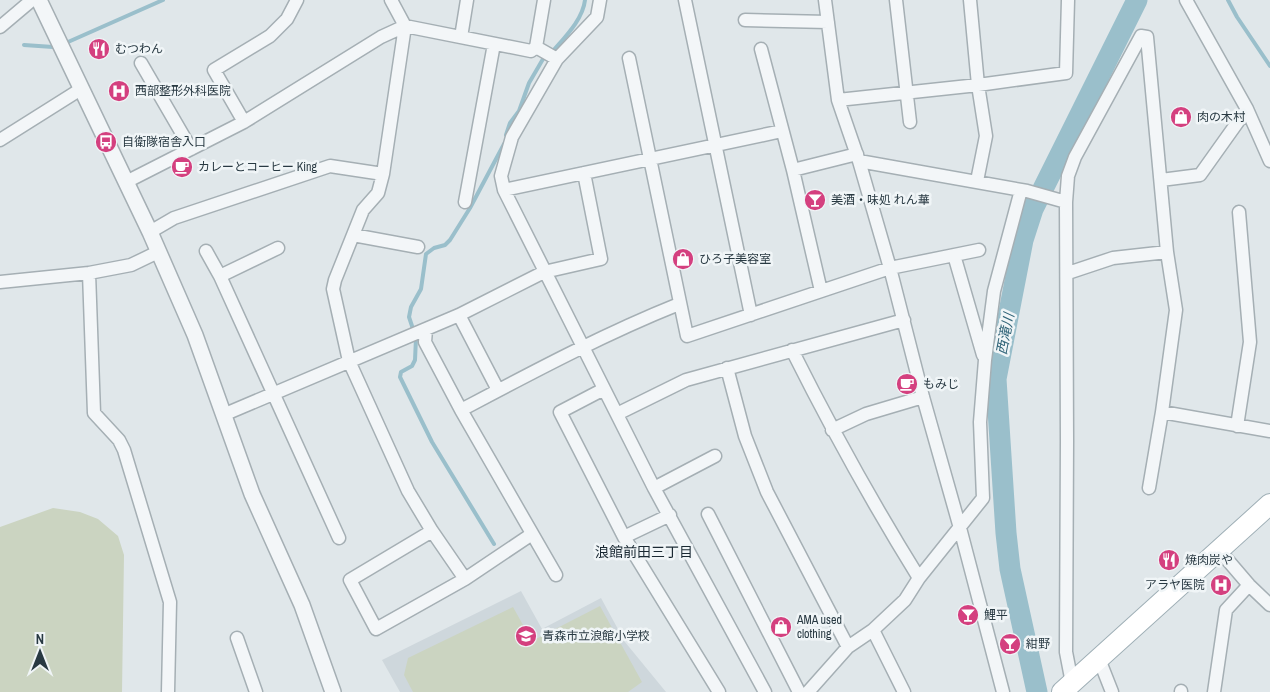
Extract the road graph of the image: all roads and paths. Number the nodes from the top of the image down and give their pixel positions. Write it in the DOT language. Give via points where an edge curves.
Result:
graph roads {
  1 [pos="32,0"];
  2 [pos="39,0"];
  3 [pos="297,0"];
  4 [pos="391,0"];
  5 [pos="468,0"];
  6 [pos="544,0"];
  7 [pos="600,0"];
  8 [pos="685,0"];
  9 [pos="825,0"];
  10 [pos="896,0"];
  11 [pos="970,0"];
  12 [pos="1068,0"];
  13 [pos="1186,0"];
  14 [pos="745,20"];
  15 [pos="828,22"];
  16 [pos="405,26"];
  17 [pos="0,27"];
  18 [pos="461,37"];
  19 [pos="494,44"];
  20 [pos="536,47"];
  21 [pos="761,49"];
  22 [pos="629,58"];
  23 [pos="557,60"];
  24 [pos="141,63"];
  25 [pos="978,85"];
  26 [pos="82,88"];
  27 [pos="907,93"];
  28 [pos="838,100"];
  29 [pos="1247,109"];
  30 [pos="244,122"];
  31 [pos="910,122"];
  32 [pos="782,131"];
  33 [pos="0,140"];
  34 [pos="716,146"];
  35 [pos="191,149"];
  36 [pos="858,158"];
  37 [pos="650,160"];
  38 [pos="1270,161"];
  39 [pos="793,170"];
  40 [pos="584,173"];
  41 [pos="383,174"];
  42 [pos="1161,180"];
  43 [pos="977,181"];
  44 [pos="126,182"];
  45 [pos="504,190"];
  46 [pos="1024,190"];
  47 [pos="465,202"];
  48 [pos="1066,202"];
  49 [pos="1239,212"];
  50 [pos="150,232"];
  51 [pos="354,235"];
  52 [pos="418,247"];
  53 [pos="278,248"];
  54 [pos="979,250"];
  55 [pos="206,251"];
  56 [pos="158,252"];
  57 [pos="1167,252"];
  58 [pos="954,255"];
  59 [pos="890,268"];
  60 [pos="544,272"];
  61 [pos="89,273"];
  62 [pos="1068,273"];
  63 [pos="220,276"];
  64 [pos="0,282"];
  65 [pos="821,291"];
  66 [pos="679,304"];
  67 [pos="459,315"];
  68 [pos="751,315"];
  69 [pos="904,320"];
  70 [pos="418,332"];
  71 [pos="582,347"];
  72 [pos="792,350"];
  73 [pos="984,360"];
  74 [pos="349,361"];
  75 [pos="727,368"];
  76 [pos="604,389"];
  77 [pos="498,390"];
  78 [pos="273,395"];
  79 [pos="923,397"];
  80 [pos="461,410"];
  81 [pos="1162,412"];
  82 [pos="617,414"];
  83 [pos="223,415"];
  84 [pos="1236,426"];
  85 [pos="832,430"];
  86 [pos="1270,431"];
  87 [pos="715,456"];
  88 [pos="654,488"];
  89 [pos="1148,488"];
  90 [pos="1270,504"];
  91 [pos="708,514"];
  92 [pos="670,515"];
  93 [pos="960,528"];
  94 [pos="432,531"];
  95 [pos="532,534"];
  96 [pos="624,537"];
  97 [pos="339,538"];
  98 [pos="1219,550"];
  99 [pos="556,575"];
  100 [pos="919,578"];
  101 [pos="465,579"];
  102 [pos="1249,585"];
  103 [pos="1270,605"];
  104 [pos="873,630"];
  105 [pos="237,638"];
  106 [pos="848,647"];
  107 [pos="1099,659"];
  108 [pos="1067,687"];
  109 [pos="168,692"];
  110 [pos="256,692"];
  111 [pos="333,692"];
  112 [pos="719,692"];
  113 [pos="765,692"];
  114 [pos="799,692"];
  115 [pos="808,692"];
  116 [pos="904,692"];
  117 [pos="1003,692"];
  118 [pos="1112,692"];
  119 [pos="1214,692"];
  1 -- 17 [label="street"];
  2 -- 26 [label="street"];
  3 -- 30 [label="street" via="287,19 270,36 214,70"];
  4 -- 16 [label="street"];
  5 -- 18 [label="street"];
  6 -- 20 [label="street"];
  7 -- 23 [label="street" via="597,17"];
  8 -- 34 [label="street"];
  9 -- 15 [label="street"];
  10 -- 27 [label="street"];
  11 -- 25 [label="street"];
  12 -- 25 [label="street" via="1066,73"];
  13 -- 29 [label="street"];
  14 -- 15 [label="street"];
  15 -- 28 [label="street"];
  16 -- 18 [label="street"];
  16 -- 30 [label="street" via="381,37"];
  16 -- 41 [label="street"];
  18 -- 19 [label="street"];
  19 -- 20 [label="street" via="531,51"];
  19 -- 47 [label="street"];
  20 -- 23 [label="street"];
  21 -- 32 [label="street"];
  22 -- 37 [label="street"];
  23 -- 45 [label="street" via="512,137 501,176"];
  24 -- 35 [label="street"];
  25 -- 27 [label="street"];
  25 -- 43 [label="street" via="986,136"];
  26 -- 33 [label="street"];
  26 -- 44 [label="street"];
  27 -- 28 [label="street"];
  27 -- 31 [label="street"];
  28 -- 36 [label="street"];
  29 -- 38 [label="street"];
  29 -- 42 [label="street" via="1200,175"];
  30 -- 35 [label="street"];
  32 -- 34 [label="street"];
  32 -- 39 [label="street"];
  34 -- 37 [label="street"];
  34 -- 68 [label="street"];
  35 -- 44 [label="street"];
  36 -- 39 [label="street"];
  36 -- 43 [label="street"];
  36 -- 59 [label="street"];
  37 -- 40 [label="street"];
  37 -- 66 [label="street"];
  39 -- 65 [label="street"];
  40 -- 45 [label="street"];
  40 -- 60 [label="street" via="602,259"];
  41 -- 50 [label="street" via="330,166 174,218"];
  41 -- 51 [label="street" via="378,193 363,210"];
  42 -- 48 [label="street" via="1147,37 1141,36 1075,158 1068,176"];
  42 -- 57 [label="street"];
  43 -- 46 [label="street"];
  44 -- 50 [label="street"];
  45 -- 60 [label="street"];
  46 -- 48 [label="street"];
  46 -- 73 [label="street" via="994,291"];
  48 -- 62 [label="street"];
  49 -- 84 [label="street" via="1250,342"];
  50 -- 56 [label="street"];
  51 -- 52 [label="street"];
  51 -- 74 [label="street" via="333,289"];
  53 -- 63 [label="street"];
  54 -- 58 [label="street"];
  55 -- 63 [label="street"];
  56 -- 61 [label="street" via="131,265"];
  56 -- 83 [label="street" via="195,335"];
  57 -- 62 [label="street" via="1112,258"];
  57 -- 81 [label="street" via="1176,310"];
  58 -- 59 [label="street"];
  58 -- 73 [label="street"];
  59 -- 65 [label="street"];
  59 -- 69 [label="street"];
  60 -- 67 [label="street"];
  60 -- 71 [label="street"];
  61 -- 64 [label="street"];
  61 -- 109 [label="street" via="94,413 124,450 170,602"];
  62 -- 108 [label="street"];
  63 -- 78 [label="street"];
  65 -- 68 [label="street"];
  66 -- 68 [label="street" via="687,336"];
  66 -- 71 [label="street"];
  67 -- 70 [label="street"];
  67 -- 77 [label="street"];
  69 -- 72 [label="street"];
  69 -- 79 [label="street"];
  70 -- 74 [label="street"];
  70 -- 80 [label="street"];
  71 -- 76 [label="street"];
  71 -- 77 [label="street"];
  72 -- 75 [label="street"];
  72 -- 85 [label="street"];
  73 -- 93 [label="street" via="980,422 983,498"];
  74 -- 78 [label="street"];
  74 -- 94 [label="street" via="408,491"];
  75 -- 82 [label="street" via="686,380"];
  75 -- 106 [label="street" via="745,436 767,492"];
  76 -- 82 [label="street"];
  76 -- 96 [label="street" via="560,412"];
  77 -- 80 [label="street"];
  78 -- 83 [label="street"];
  78 -- 97 [label="street"];
  79 -- 85 [label="street" via="866,414"];
  79 -- 93 [label="street"];
  80 -- 95 [label="street"];
  81 -- 84 [label="street"];
  81 -- 89 [label="street"];
  82 -- 88 [label="street"];
  83 -- 111 [label="street" via="252,494 302,605"];
  84 -- 86 [label="street"];
  85 -- 100 [label="street"];
  87 -- 88 [label="street"];
  88 -- 92 [label="street"];
  90 -- 98 [label="main road"];
  91 -- 114 [label="street"];
  92 -- 96 [label="street"];
  92 -- 113 [label="street"];
  93 -- 100 [label="street"];
  93 -- 117 [label="street"];
  94 -- 101 [label="street"];
  94 -- 101 [label="street" via="350,580 376,629"];
  95 -- 99 [label="street"];
  95 -- 101 [label="street"];
  96 -- 112 [label="street"];
  98 -- 102 [label="street"];
  98 -- 107 [label="main road"];
  100 -- 104 [label="street" via="905,600"];
  102 -- 103 [label="street"];
  102 -- 119 [label="street" via="1226,610"];
  104 -- 106 [label="street"];
  104 -- 116 [label="street"];
  105 -- 110 [label="street"];
  106 -- 115 [label="street"];
  107 -- 108 [label="main road"];
  107 -- 118 [label="street"];
}
